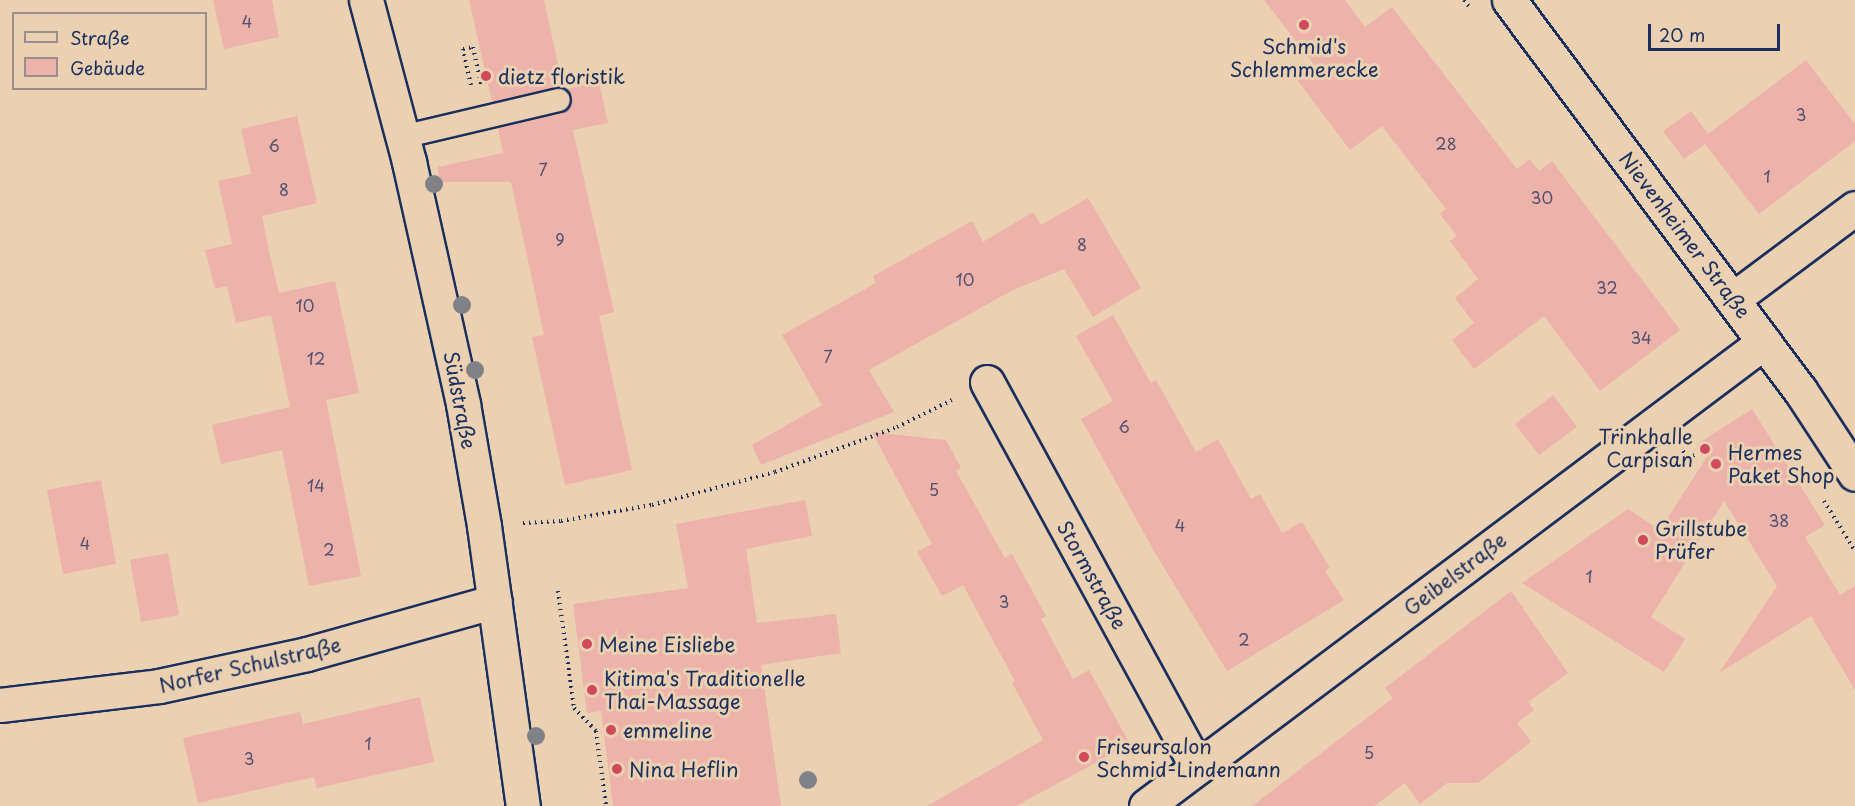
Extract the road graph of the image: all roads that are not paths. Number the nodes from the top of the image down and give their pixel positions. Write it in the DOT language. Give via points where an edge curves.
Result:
graph roads {
  1 [pos="366,0"];
  2 [pos="1509,0"];
  3 [pos="559,100"];
  4 [pos="402,137"];
  5 [pos="1855,208"];
  6 [pos="1733,299"];
  7 [pos="1764,342"];
  8 [pos="987,382"];
  9 [pos="1855,474"];
  10 [pos="495,601"];
  11 [pos="0,705"];
  12 [pos="1197,767"];
  13 [pos="522,806"];
  14 [pos="1146,806"];
  1 -- 4 [label="street, Südstraße"];
  2 -- 6 [label="street, Nievenheimer Straße"];
  3 -- 4 [label="lane"];
  4 -- 10 [label="street, Südstraße" via="463,404"];
  5 -- 6 [label="street"];
  6 -- 7 [label="street, Nievenheimer Straße"];
  7 -- 9 [label="street, Nievenheimer Straße"];
  7 -- 12 [label="street, Geibelstraße"];
  8 -- 12 [label="street, Stormstraße"];
  10 -- 11 [label="street, Norfer Schulstraße" via="307,654 159,686"];
  10 -- 13 [label="street, Südstraße"];
  12 -- 14 [label="street, Geibelstraße"];
}
